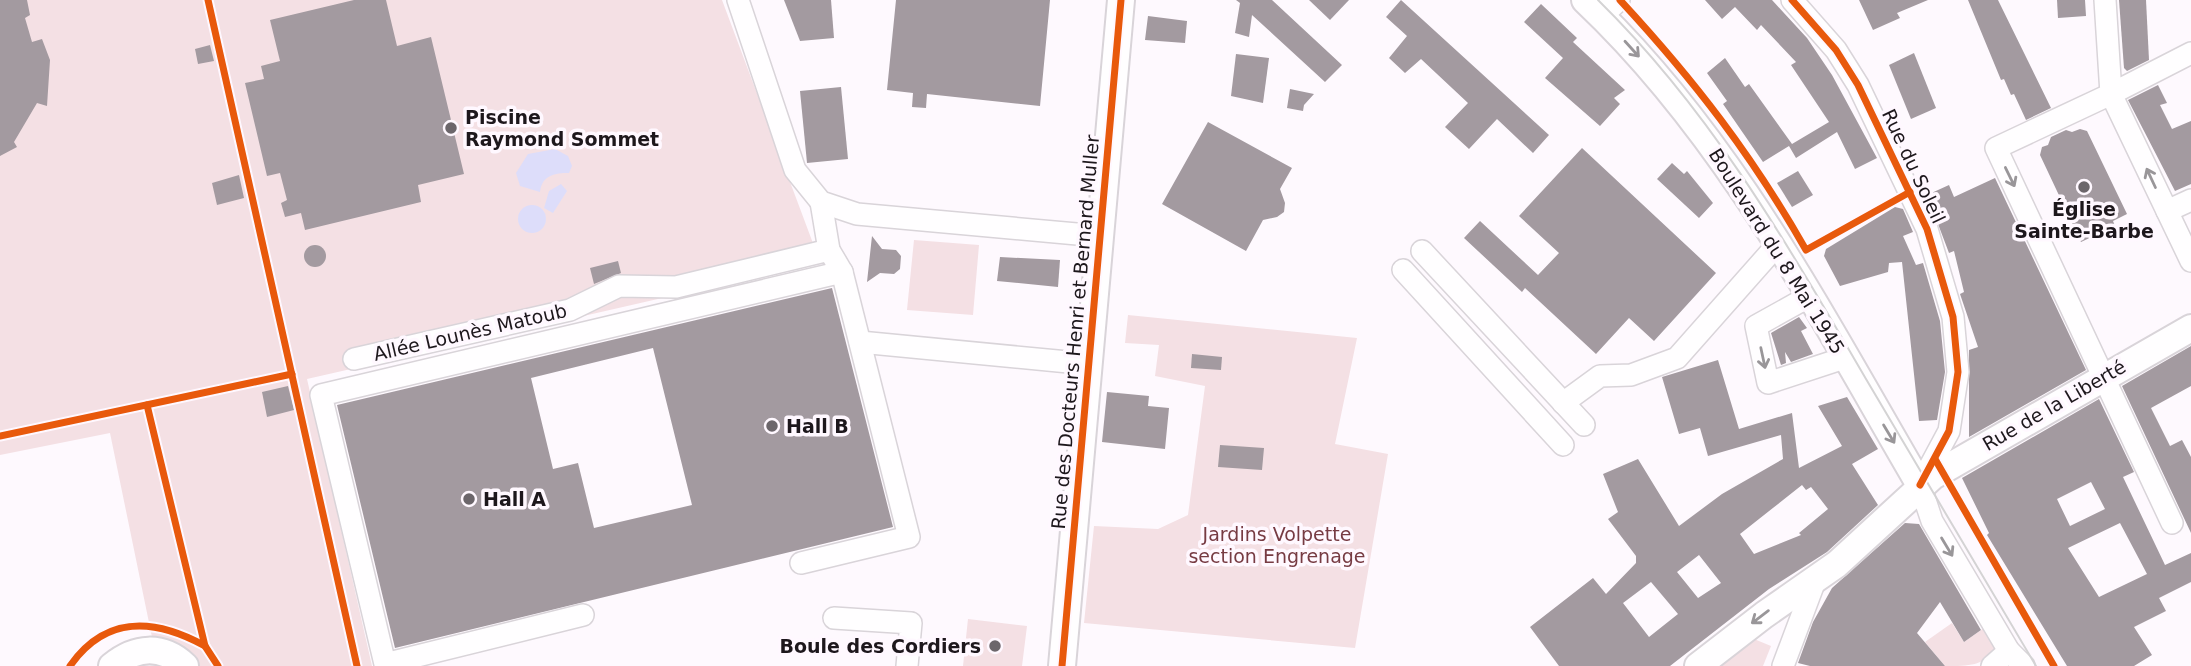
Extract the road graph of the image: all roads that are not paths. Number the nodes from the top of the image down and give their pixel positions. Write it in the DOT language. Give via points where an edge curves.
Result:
graph roads {
  1 [pos="738,0"];
  2 [pos="1121,0"];
  3 [pos="1792,0"];
  4 [pos="2105,0"];
  5 [pos="1602,5"];
  6 [pos="2191,53"];
  7 [pos="2111,94"];
  8 [pos="2191,200"];
  9 [pos="821,202"];
  10 [pos="2167,211"];
  11 [pos="1099,236"];
  12 [pos="1777,245"];
  13 [pos="829,250"];
  14 [pos="1422,251"];
  15 [pos="2191,261"];
  16 [pos="1404,270"];
  17 [pos="842,272"];
  18 [pos="1808,297"];
  19 [pos="2191,328"];
  20 [pos="860,342"];
  21 [pos="1844,358"];
  22 [pos="354,359"];
  23 [pos="1089,364"];
  24 [pos="2105,376"];
  25 [pos="1563,403"];
  26 [pos="1584,425"];
  27 [pos="1563,445"];
  28 [pos="1920,485"];
  29 [pos="2172,523"];
  30 [pos="801,563"];
  31 [pos="1816,578"];
  32 [pos="583,615"];
  33 [pos="834,618"];
  34 [pos="2009,651"];
  35 [pos="112,666"];
  36 [pos="185,666"];
  37 [pos="907,666"];
  38 [pos="1062,666"];
  39 [pos="1698,666"];
  40 [pos="1783,666"];
  41 [pos="1992,666"];
  42 [pos="2024,666"];
  1 -- 9 [label="street" via="795,170"];
  2 -- 11 [label="main road, Rue des Docteurs Henri et Bernard Muller"];
  3 -- 28 [label="street, Rue du Soleil" via="1836,50 1858,85 1927,229 1953,317 1958,372 1948,431"];
  4 -- 7 [label="street"];
  5 -- 12 [label="main road, Boulevard du 8 Mai 1945, one-way" via="1685,110"];
  6 -- 7 [label="street"];
  10 -- 7 [label="street, one-way"];
  7 -- 24 [label="street, one-way" via="1996,148"];
  8 -- 10 [label="street"];
  9 -- 11 [label="street" via="857,214"];
  9 -- 13 [label="street"];
  10 -- 15 [label="street"];
  11 -- 23 [label="main road, Rue des Docteurs Henri et Bernard Muller"];
  12 -- 18 [label="main road, Boulevard du 8 Mai 1945"];
  12 -- 25 [label="street" via="1677,358 1631,375 1600,376"];
  13 -- 17 [label="street"];
  13 -- 22 [label="street, Allée Lounès Matoub" via="676,287 620,286 570,310"];
  14 -- 25 [label="street"];
  16 -- 27 [label="street"];
  17 -- 20 [label="street"];
  17 -- 32 [label="street" via="321,395 385,664"];
  18 -- 21 [label="main road, Boulevard du 8 Mai 1945"];
  18 -- 21 [label="street, one-way" via="1756,326 1768,383"];
  19 -- 24 [label="main road, Rue de la Liberté"];
  20 -- 23 [label="street"];
  20 -- 30 [label="street" via="909,537"];
  21 -- 28 [label="main road, Boulevard du 8 Mai 1945, one-way"];
  23 -- 38 [label="main road, Rue des Docteurs Henri et Bernard Muller"];
  24 -- 28 [label="main road, Rue de la Liberté"];
  24 -- 29 [label="street"];
  25 -- 26 [label="street"];
  28 -- 31 [label="main road, Rue de la Liberté" via="1837,564"];
  28 -- 34 [label="street, one-way" via="1932,521"];
  31 -- 39 [label="main road, Rue de la Liberté, one-way"];
  31 -- 40 [label="street"];
  33 -- 37 [label="street" via="911,623"];
  34 -- 41 [label="street"];
  34 -- 42 [label="street"];
  35 -- 36 [label="main road" via="138,651 154,650 170,654"];
}
